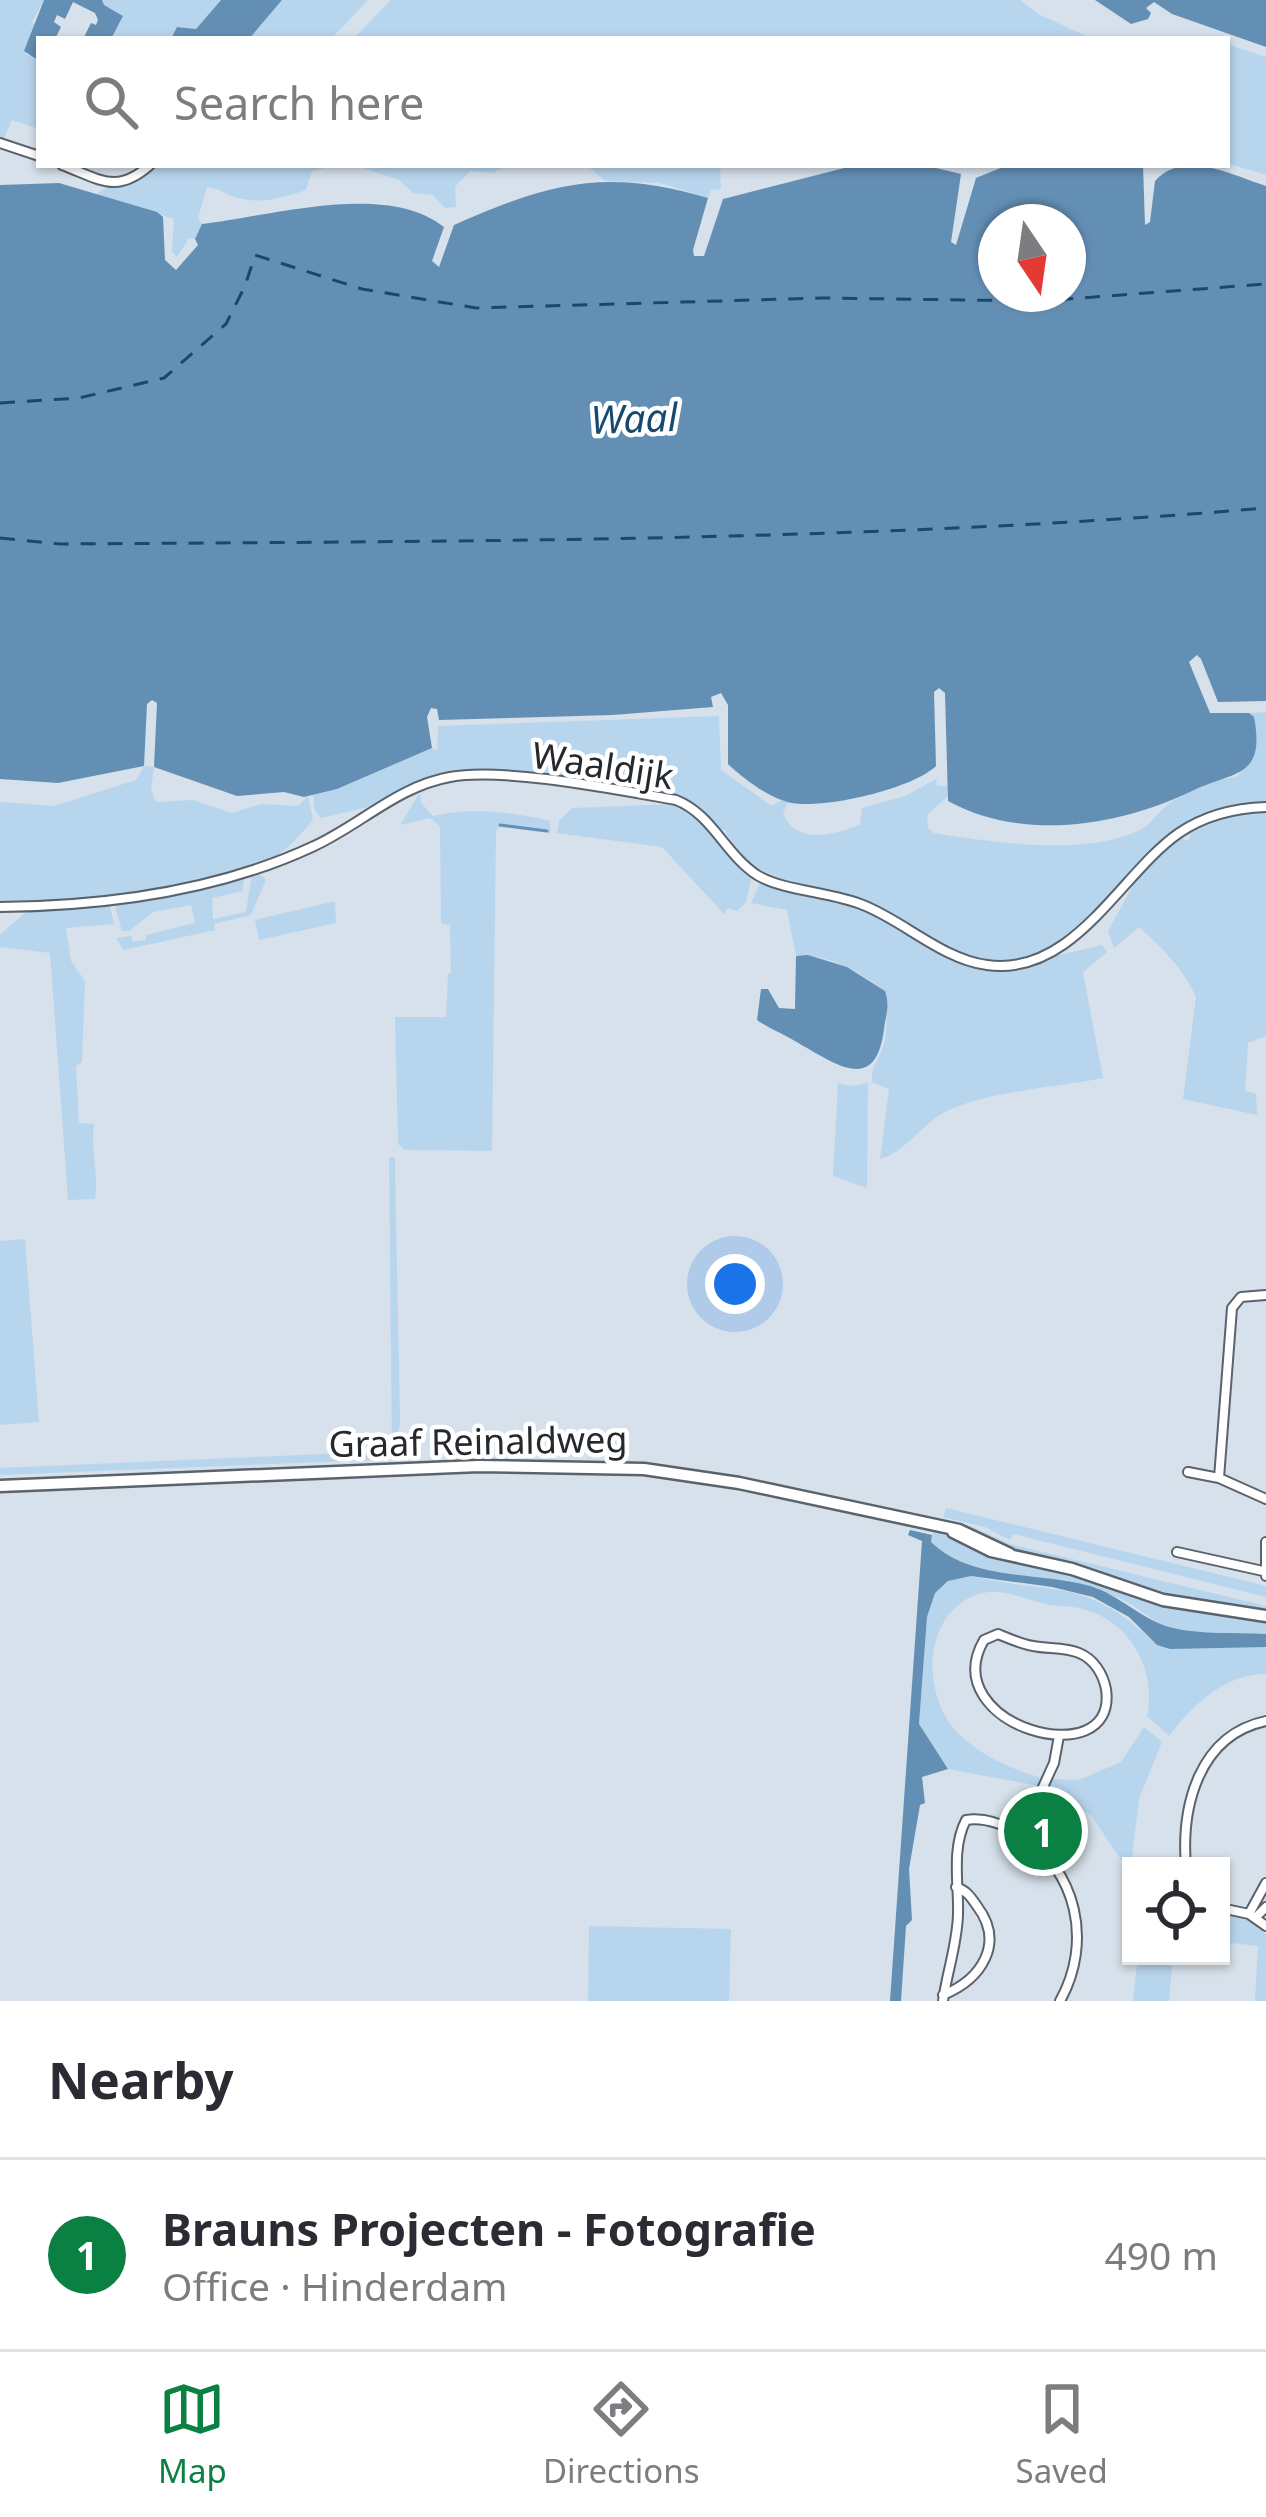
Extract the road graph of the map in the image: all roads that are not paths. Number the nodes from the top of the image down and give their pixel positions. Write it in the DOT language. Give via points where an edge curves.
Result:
graph roads {
  1 [pos="0,143"];
  2 [pos="36,155"];
  3 [pos="71,168"];
  4 [pos="147,168"];
  5 [pos="1266,807"];
  6 [pos="0,907"];
  7 [pos="1266,1295"];
  8 [pos="1188,1472"];
  9 [pos="1219,1478"];
  10 [pos="0,1486"];
  11 [pos="1266,1499"];
  12 [pos="1266,1542"];
  13 [pos="1177,1552"];
  14 [pos="1265,1574"];
  15 [pos="1266,1616"];
  16 [pos="1266,1721"];
  17 [pos="1059,1736"];
  18 [pos="1021,1835"];
  19 [pos="1186,1857"];
  20 [pos="1266,1882"];
  21 [pos="956,1887"];
  22 [pos="1266,1907"];
  23 [pos="1230,1910"];
  24 [pos="1252,1916"];
  25 [pos="1266,1926"];
  26 [pos="943,1998"];
  27 [pos="1060,2001"];
  1 -- 2 [label="street"];
  3 -- 4 [label="street" via="120,184"];
  5 -- 6 [label="street, Waaldijk" via="1223,813 1182,831 1071,937 994,966 962,958 864,905 757,875 702,815 676,800 475,775 406,792 310,849 250,872 111,898"];
  7 -- 9 [label="street" via="1241,1298 1232,1308"];
  8 -- 9 [label="street"];
  9 -- 11 [label="street"];
  10 -- 15 [label="main road, Graaf Reinaldweg" via="479,1466 644,1469 968,1532 1010,1554 1185,1606"];
  12 -- 14 [label="street"];
  13 -- 14 [label="street"];
  16 -- 19 [label="street" via="1233,1733 1204,1766 1185,1824"];
  17 -- 17 [label="street" via="1082,1732 1103,1711 1106,1690 1096,1667 1075,1652 998,1634 983,1640 976,1665 986,1698 1020,1726"];
  17 -- 18 [label="street"];
  18 -- 21 [label="street" via="966,1820"];
  18 -- 27 [label="street" via="1058,1869 1075,1910 1077,1954"];
  20 -- 24 [label="street"];
  21 -- 26 [label="street" via="956,1939"];
  21 -- 26 [label="street" via="981,1911 992,1940 976,1973"];
  22 -- 24 [label="street"];
  23 -- 24 [label="street"];
  24 -- 25 [label="street"];
}
